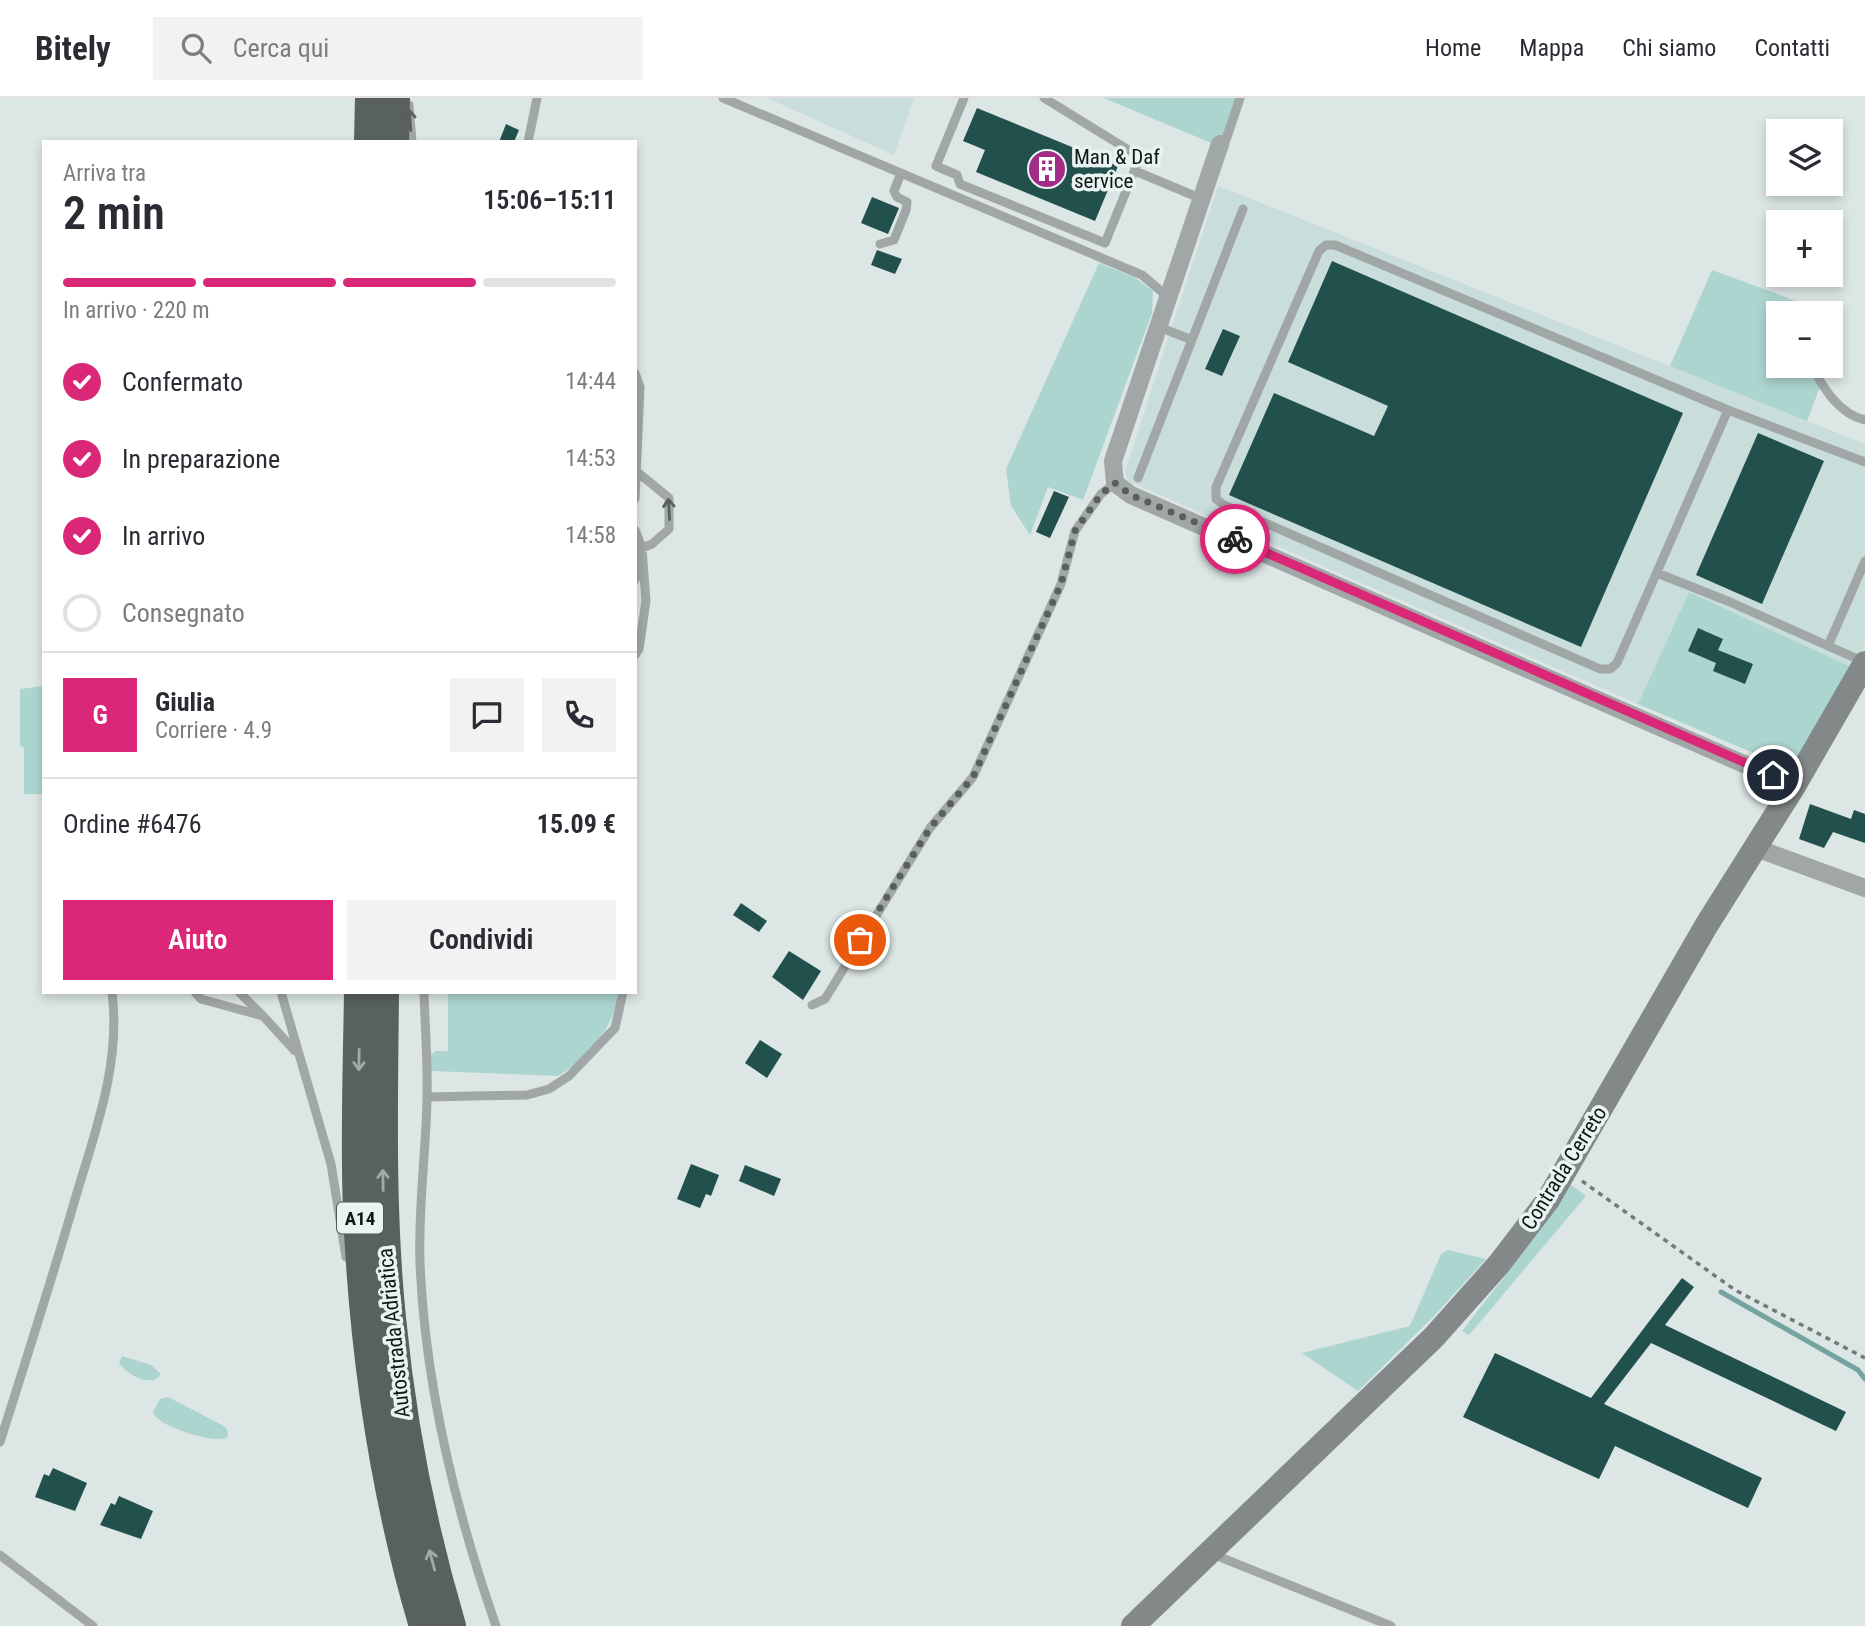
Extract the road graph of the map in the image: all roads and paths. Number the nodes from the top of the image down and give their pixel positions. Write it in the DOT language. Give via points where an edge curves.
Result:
graph roads {
  1 [pos="371,98"];
  2 [pos="394,98"];
  3 [pos="409,98"];
  4 [pos="537,98"];
  5 [pos="723,98"];
  6 [pos="964,98"];
  7 [pos="1044,98"];
  8 [pos="1240,98"];
  9 [pos="370,140"];
  10 [pos="393,140"];
  11 [pos="412,140"];
  12 [pos="528,140"];
  13 [pos="1220,144"];
  14 [pos="1135,171"];
  15 [pos="901,173"];
  16 [pos="1202,199"];
  17 [pos="1243,209"];
  18 [pos="880,244"];
  19 [pos="1168,298"];
  20 [pos="1158,327"];
  21 [pos="1192,340"];
  22 [pos="1820,378"];
  23 [pos="637,379"];
  24 [pos="1728,410"];
  25 [pos="1865,420"];
  26 [pos="637,450"];
  27 [pos="1865,462"];
  28 [pos="637,472"];
  29 [pos="1139,478"];
  30 [pos="1115,483"];
  31 [pos="637,535"];
  32 [pos="642,548"];
  33 [pos="1865,561"];
  34 [pos="637,571"];
  35 [pos="1657,573"];
  36 [pos="1828,646"];
  37 [pos="637,652"];
  38 [pos="1865,663"];
  39 [pos="1794,786"];
  40 [pos="1756,848"];
  41 [pos="1865,888"];
  42 [pos="112,994"];
  43 [pos="197,994"];
  44 [pos="241,994"];
  45 [pos="282,994"];
  46 [pos="360,994"];
  47 [pos="383,994"];
  48 [pos="424,994"];
  49 [pos="623,994"];
  50 [pos="812,1005"];
  51 [pos="263,1016"];
  52 [pos="298,1054"];
  53 [pos="427,1097"];
  54 [pos="1566,1169"];
  55 [pos="348,1272"];
  56 [pos="1865,1358"];
  57 [pos="0,1442"];
  58 [pos="1208,1552"];
  59 [pos="0,1555"];
  60 [pos="93,1626"];
  61 [pos="425,1626"];
  62 [pos="450,1626"];
  63 [pos="496,1626"];
  64 [pos="1133,1626"];
  65 [pos="1391,1626"];
  1 -- 9 [label="highway"];
  2 -- 10 [label="highway"];
  11 -- 3 [label="lane, one-way"];
  4 -- 12 [label="lane"];
  5 -- 15 [label="lane"];
  6 -- 14 [label="lane" via="936,166 957,175 960,184 1105,243"];
  7 -- 14 [label="lane" via="1140,157"];
  8 -- 13 [label="lane" via="1226,139"];
  13 -- 16 [label="street"];
  14 -- 16 [label="lane"];
  15 -- 18 [label="lane" via="894,191 906,202 906,210 894,240"];
  15 -- 19 [label="lane" via="1142,275"];
  16 -- 19 [label="street"];
  17 -- 21 [label="lane"];
  19 -- 20 [label="street"];
  20 -- 21 [label="lane"];
  20 -- 30 [label="street" via="1113,461"];
  21 -- 29 [label="lane"];
  22 -- 25 [label="lane" via="1843,410"];
  23 -- 26 [label="lane"];
  24 -- 27 [label="lane"];
  24 -- 35 [label="lane"];
  24 -- 35 [label="lane" via="1326,245 1319,251 1216,488 1216,499 1224,505 1600,669 1618,663"];
  32 -- 28 [label="lane, one-way" via="669,529 669,498"];
  30 -- 39 [label="street" via="1131,495"];
  30 -- 50 [label="lane" via="1101,494 1075,531 1061,584 973,777 930,828 825,999"];
  31 -- 32 [label="lane"];
  32 -- 34 [label="lane"];
  32 -- 37 [label="lane" via="646,601"];
  33 -- 36 [label="lane"];
  35 -- 36 [label="lane"];
  36 -- 38 [label="lane"];
  38 -- 39 [label="main road, Contrada Cerreto"];
  39 -- 40 [label="main road, Contrada Cerreto"];
  40 -- 41 [label="street"];
  40 -- 54 [label="main road, Contrada Cerreto"];
  42 -- 57 [label="lane" via="114,1053 107,1092"];
  43 -- 51 [label="lane"];
  44 -- 51 [label="lane"];
  45 -- 52 [label="lane"];
  46 -- 61 [label="highway, Autostrada Adriatica / A14, one-way" via="359,1211 378,1438"];
  62 -- 47 [label="highway, Autostrada Adriatica / A14, one-way" via="415,1488 390,1318 383,1188"];
  48 -- 53 [label="lane"];
  49 -- 53 [label="lane" via="615,1028 569,1076 549,1089 527,1095"];
  51 -- 52 [label="lane"];
  52 -- 55 [label="lane" via="331,1164"];
  53 -- 63 [label="lane" via="420,1261 424,1315 446,1445"];
  54 -- 56 [label="path" via="1735,1290"];
  54 -- 58 [label="main road, Contrada Cerreto" via="1499,1264 1434,1337"];
  58 -- 64 [label="main road, Contrada Cerreto"];
  58 -- 65 [label="lane"];
  59 -- 60 [label="lane"];
}
